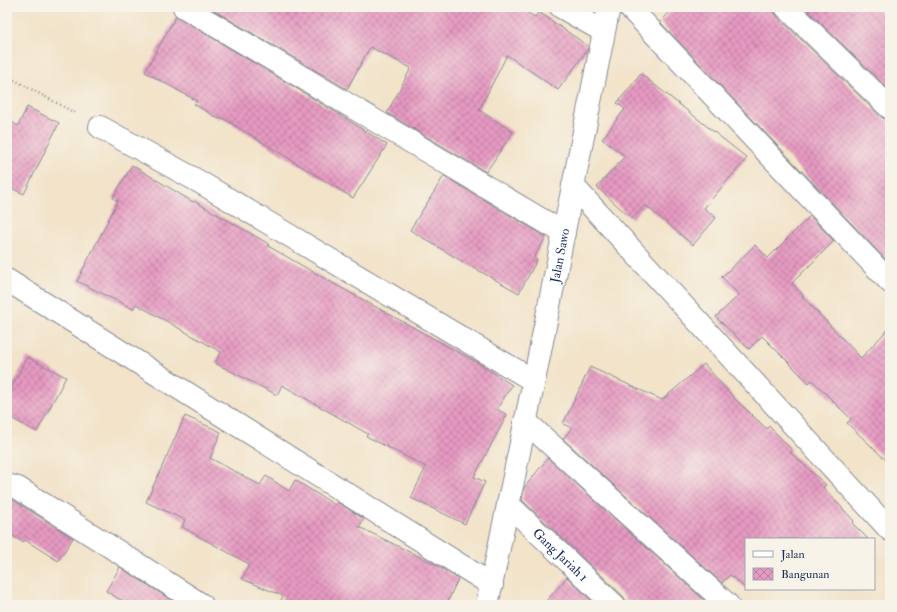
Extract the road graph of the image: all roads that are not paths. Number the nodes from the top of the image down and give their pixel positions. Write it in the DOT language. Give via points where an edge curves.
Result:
graph roads {
  1 [pos="184,7"];
  2 [pos="561,7"];
  3 [pos="609,7"];
  4 [pos="629,7"];
  5 [pos="786,7"];
  6 [pos="603,31"];
  7 [pos="890,108"];
  8 [pos="100,127"];
  9 [pos="573,186"];
  10 [pos="564,232"];
  11 [pos="7,280"];
  12 [pos="890,282"];
  13 [pos="534,381"];
  14 [pos="525,421"];
  15 [pos="7,487"];
  16 [pos="508,504"];
  17 [pos="890,530"];
  18 [pos="490,595"];
  19 [pos="202,605"];
  20 [pos="614,605"];
  21 [pos="728,605"];
  1 -- 10 [label="street"];
  2 -- 6 [label="street"];
  3 -- 6 [label="street, Jalan Sawo"];
  4 -- 12 [label="street"];
  5 -- 7 [label="street"];
  6 -- 9 [label="street, Jalan Sawo"];
  8 -- 13 [label="street" via="198,181"];
  9 -- 10 [label="street, Jalan Sawo"];
  9 -- 17 [label="street"];
  10 -- 13 [label="street, Jalan Sawo"];
  11 -- 18 [label="street"];
  13 -- 14 [label="street, Jalan Sawo"];
  14 -- 16 [label="street, Jalan Sawo"];
  14 -- 21 [label="street"];
  15 -- 19 [label="street" via="18,488"];
  16 -- 18 [label="street, Jalan Sawo"];
  16 -- 20 [label="street, Gang Jariah 1"];
}
